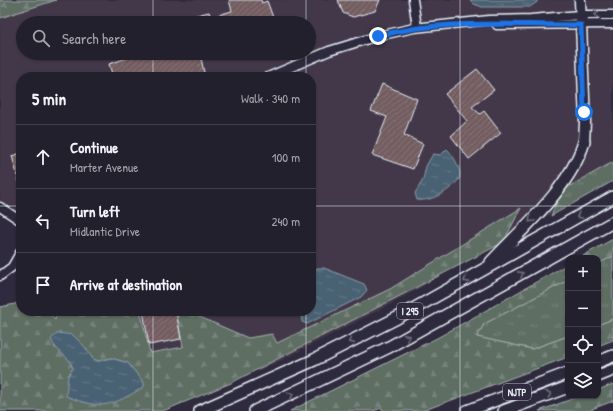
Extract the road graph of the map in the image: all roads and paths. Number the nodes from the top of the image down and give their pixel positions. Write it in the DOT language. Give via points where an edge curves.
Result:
graph roads {
  1 [pos="413,0"];
  2 [pos="580,0"];
  3 [pos="613,15"];
  4 [pos="580,20"];
  5 [pos="613,24"];
  6 [pos="417,28"];
  7 [pos="316,57"];
  8 [pos="308,60"];
  9 [pos="280,72"];
  10 [pos="584,142"];
  11 [pos="613,197"];
  12 [pos="0,207"];
  13 [pos="16,218"];
  14 [pos="613,222"];
  15 [pos="16,259"];
  16 [pos="483,270"];
  17 [pos="0,276"];
  18 [pos="613,356"];
  19 [pos="601,361"];
  20 [pos="613,370"];
  21 [pos="565,374"];
  22 [pos="601,375"];
  23 [pos="565,388"];
  24 [pos="200,411"];
  25 [pos="255,411"];
  26 [pos="466,411"];
  27 [pos="504,411"];
  1 -- 6 [label="street"];
  2 -- 4 [label="main road"];
  3 -- 4 [label="street, one-way"];
  4 -- 5 [label="street"];
  4 -- 6 [label="street" via="489,20"];
  4 -- 10 [label="main road"];
  6 -- 7 [label="street" via="390,32"];
  8 -- 9 [label="street"];
  10 -- 16 [label="highway, one-way" via="579,159 563,183"];
  11 -- 16 [label="highway, I 295, one-way"];
  12 -- 13 [label="street"];
  25 -- 14 [label="highway, I 295, one-way" via="389,347"];
  15 -- 17 [label="street"];
  16 -- 24 [label="highway, I 295, one-way" via="356,339"];
  18 -- 19 [label="highway"];
  20 -- 22 [label="highway"];
  21 -- 26 [label="highway, NJTP"];
  27 -- 23 [label="highway, NJTP, one-way"];
}
